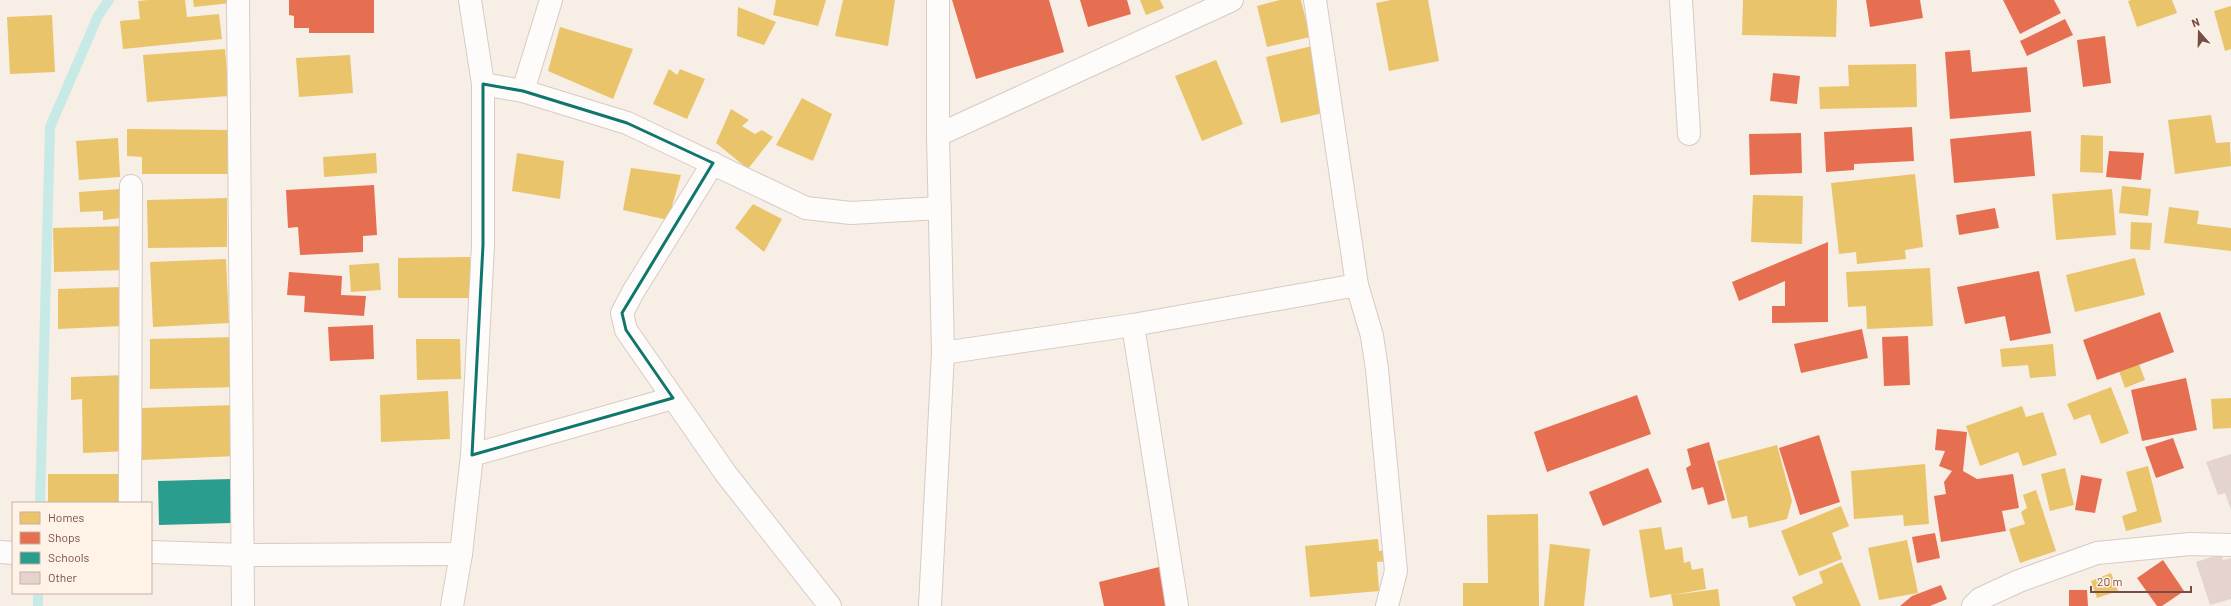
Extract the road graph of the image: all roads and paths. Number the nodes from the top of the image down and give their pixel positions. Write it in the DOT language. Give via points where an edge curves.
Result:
graph roads {
  1 [pos="238,0"];
  2 [pos="470,0"];
  3 [pos="551,0"];
  4 [pos="938,0"];
  5 [pos="1232,0"];
  6 [pos="1314,0"];
  7 [pos="1681,0"];
  8 [pos="483,84"];
  9 [pos="523,91"];
  10 [pos="1689,134"];
  11 [pos="938,135"];
  12 [pos="713,163"];
  13 [pos="131,186"];
  14 [pos="940,208"];
  15 [pos="1357,285"];
  16 [pos="1133,325"];
  17 [pos="943,353"];
  18 [pos="673,398"];
  19 [pos="472,455"];
  20 [pos="130,502"];
  21 [pos="2231,545"];
  22 [pos="152,552"];
  23 [pos="461,554"];
  24 [pos="243,555"];
  25 [pos="243,606"];
  26 [pos="452,606"];
  27 [pos="830,606"];
  28 [pos="930,606"];
  29 [pos="1177,606"];
  30 [pos="1387,606"];
  31 [pos="1973,606"];
  1 -- 24 [label="street"];
  2 -- 8 [label="street"];
  3 -- 9 [label="street"];
  4 -- 11 [label="street"];
  5 -- 11 [label="street"];
  6 -- 15 [label="street"];
  7 -- 10 [label="street"];
  8 -- 9 [label="street"];
  8 -- 19 [label="street" via="483,245"];
  9 -- 12 [label="street" via="627,123"];
  11 -- 14 [label="street"];
  12 -- 14 [label="street" via="806,208 851,213"];
  12 -- 18 [label="street" via="622,313 626,330"];
  13 -- 20 [label="street"];
  14 -- 17 [label="street"];
  15 -- 16 [label="street"];
  15 -- 30 [label="street" via="1372,336 1376,363 1396,571"];
  16 -- 17 [label="street"];
  16 -- 29 [label="street"];
  17 -- 28 [label="street"];
  18 -- 19 [label="street"];
  18 -- 27 [label="street" via="726,474"];
  19 -- 23 [label="street"];
  21 -- 31 [label="street" via="2190,544 2097,553 2019,581 1980,599"];
  22 -- 24 [label="street"];
  23 -- 24 [label="street"];
  23 -- 26 [label="street"];
  24 -- 25 [label="street"];
}
